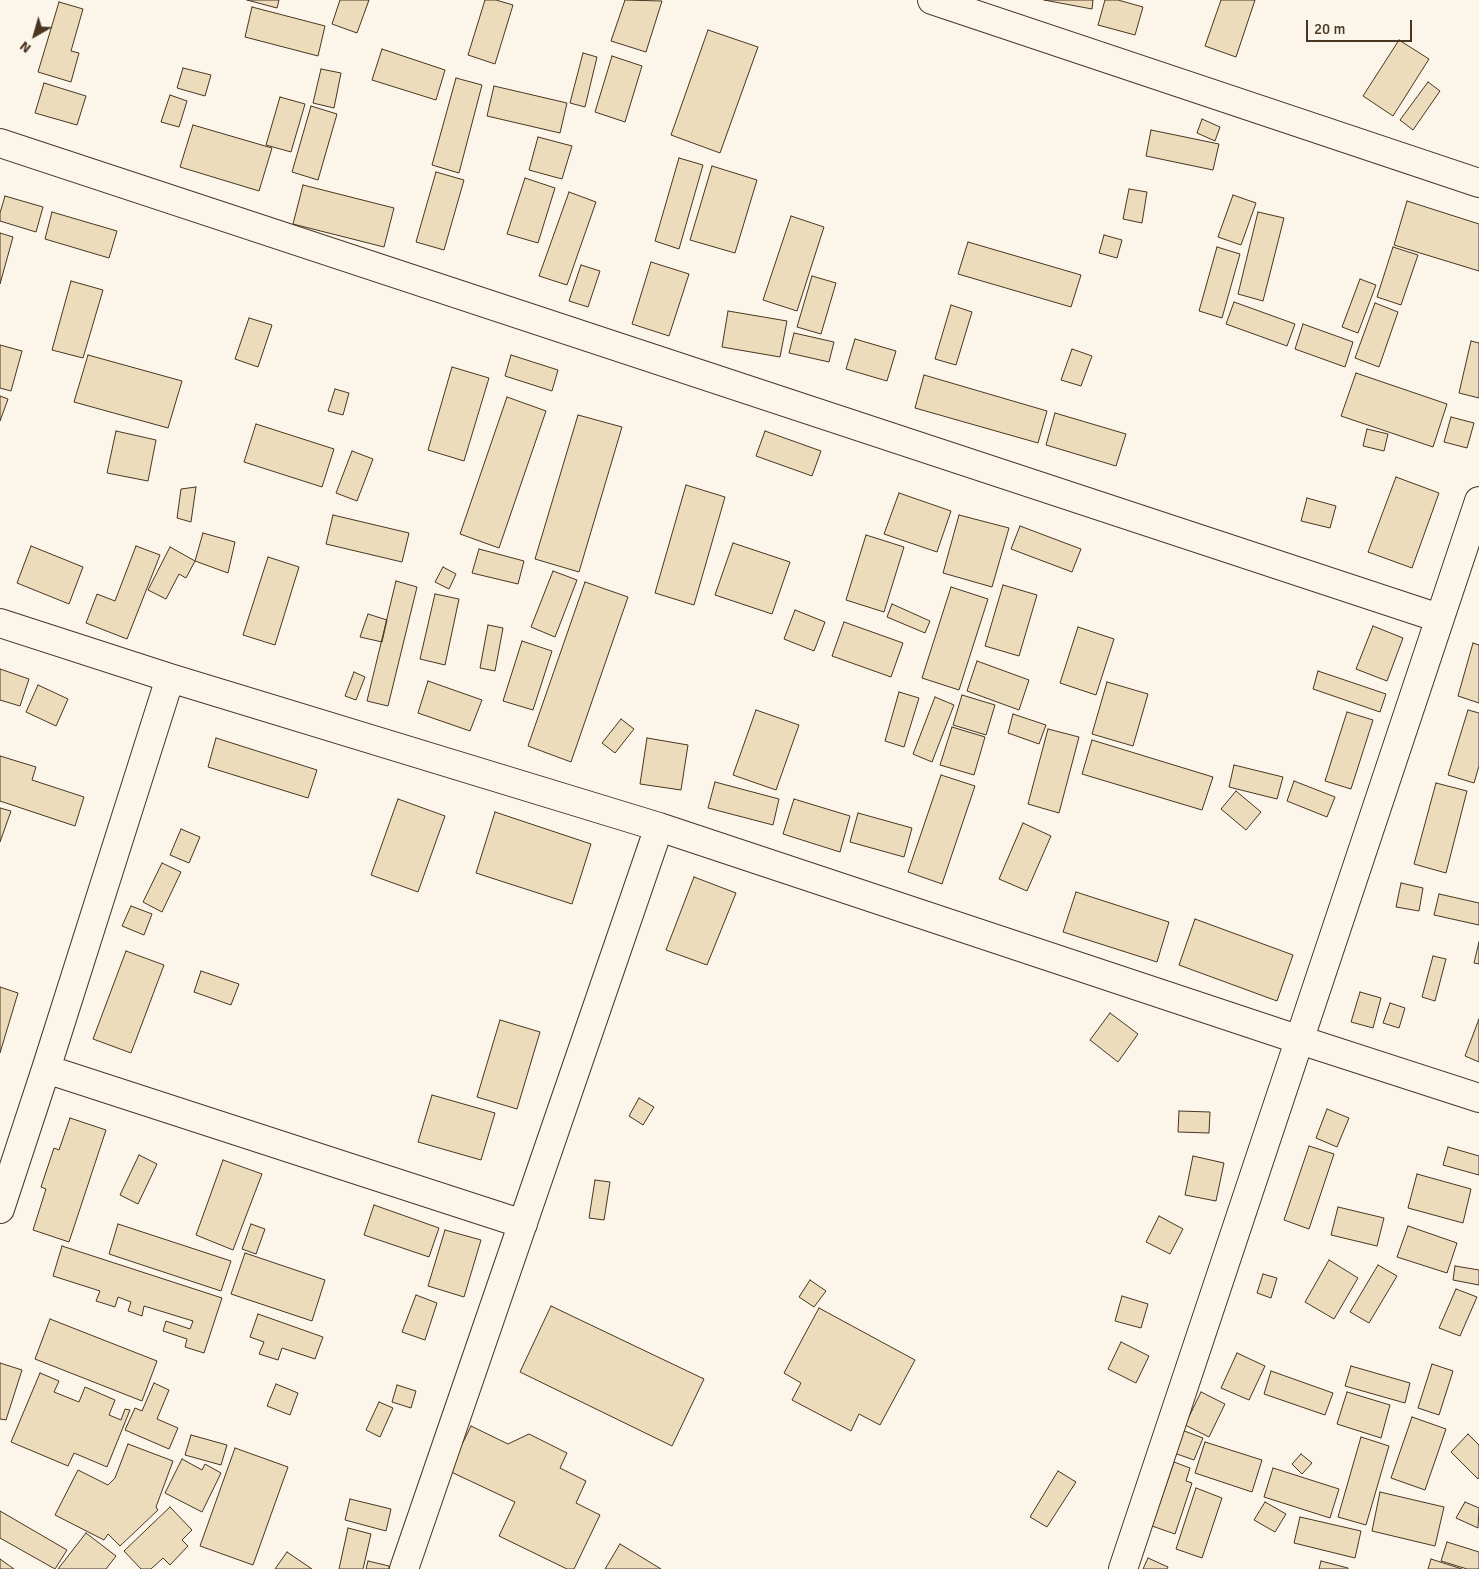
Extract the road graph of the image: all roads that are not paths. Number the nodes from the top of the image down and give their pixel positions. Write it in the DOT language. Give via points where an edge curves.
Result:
graph roads {
  1 [pos="932,0"];
  2 [pos="0,143"];
  3 [pos="1479,183"];
  4 [pos="1479,501"];
  5 [pos="1439,618"];
  6 [pos="0,623"];
  7 [pos="170,678"];
  8 [pos="659,827"];
  9 [pos="1300,1040"];
  10 [pos="46,1069"];
  11 [pos="1479,1098"];
  12 [pos="0,1209"];
  13 [pos="522,1224"];
  14 [pos="404,1569"];
  15 [pos="1123,1569"];
  1 -- 3 [label="street"];
  2 -- 5 [label="street"];
  4 -- 5 [label="street"];
  5 -- 9 [label="street"];
  6 -- 7 [label="street"];
  7 -- 8 [label="street"];
  7 -- 10 [label="street"];
  8 -- 9 [label="street"];
  8 -- 13 [label="street"];
  9 -- 11 [label="street"];
  9 -- 15 [label="street"];
  10 -- 12 [label="street"];
  10 -- 13 [label="street"];
  13 -- 14 [label="street"];
}
